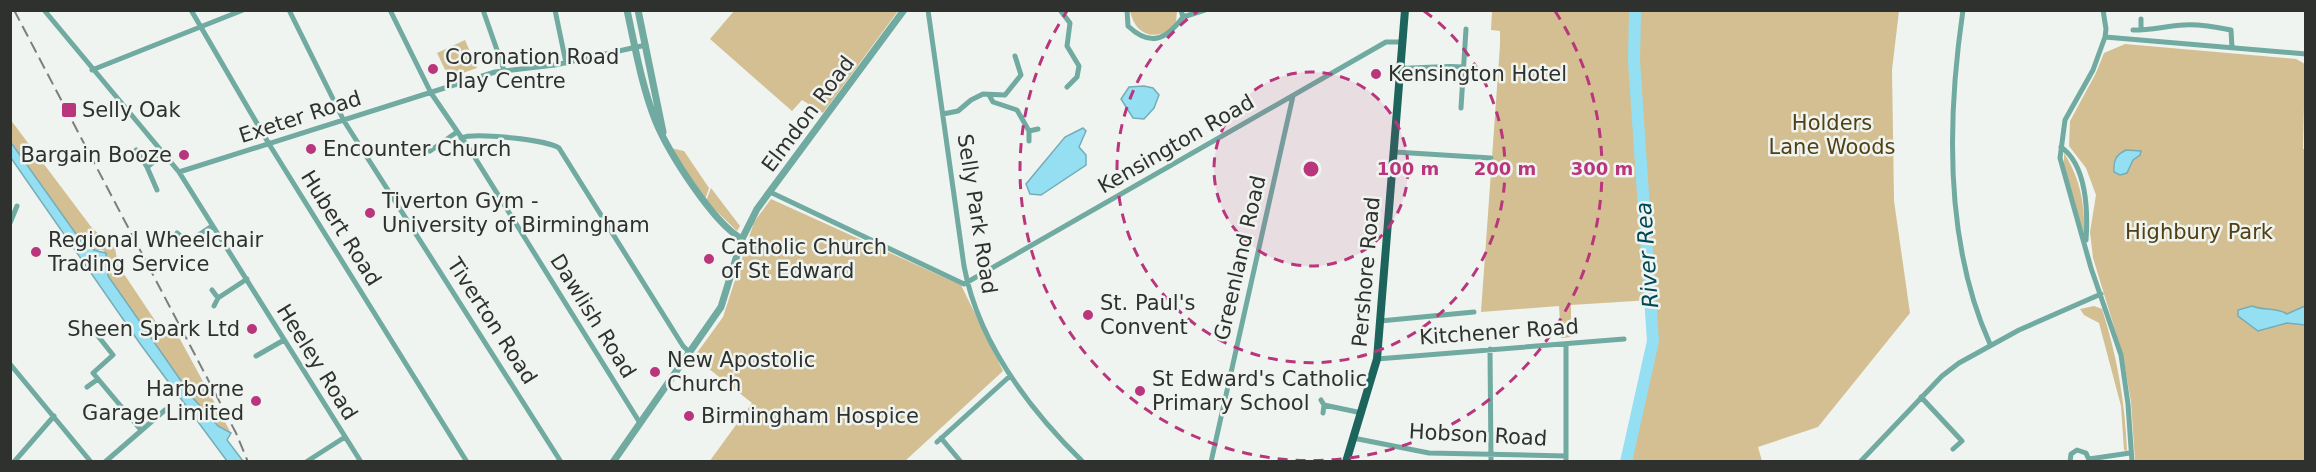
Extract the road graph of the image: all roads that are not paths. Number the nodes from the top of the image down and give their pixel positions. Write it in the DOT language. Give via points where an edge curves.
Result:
graph roads {
  1 [pos="44,10"];
  2 [pos="191,10"];
  3 [pos="243,10"];
  4 [pos="289,10"];
  5 [pos="390,10"];
  6 [pos="483,10"];
  7 [pos="555,10"];
  8 [pos="627,10"];
  9 [pos="638,10"];
  10 [pos="904,10"];
  11 [pos="928,10"];
  12 [pos="1060,10"];
  13 [pos="1127,10"];
  14 [pos="1205,10"];
  15 [pos="1405,10"];
  16 [pos="1963,10"];
  17 [pos="2103,10"];
  18 [pos="1182,14"];
  19 [pos="2141,19"];
  20 [pos="200,27"];
  21 [pos="1466,29"];
  22 [pos="2133,30"];
  23 [pos="2141,30"];
  24 [pos="2105,37"];
  25 [pos="1403,42"];
  26 [pos="646,45"];
  27 [pos="635,48"];
  28 [pos="2232,48"];
  29 [pos="2306,54"];
  30 [pos="1015,57"];
  31 [pos="566,63"];
  32 [pos="1463,67"];
  33 [pos="1401,68"];
  34 [pos="92,70"];
  35 [pos="504,70"];
  36 [pos="1067,87"];
  37 [pos="431,93"];
  38 [pos="989,95"];
  39 [pos="1293,96"];
  40 [pos="1461,108"];
  41 [pos="944,114"];
  42 [pos="344,121"];
  43 [pos="1038,129"];
  44 [pos="1029,131"];
  45 [pos="457,132"];
  46 [pos="664,135"];
  47 [pos="461,138"];
  48 [pos="1029,141"];
  49 [pos="269,144"];
  50 [pos="2061,147"];
  51 [pos="136,150"];
  52 [pos="430,151"];
  53 [pos="1395,152"];
  54 [pos="165,154"];
  55 [pos="1491,158"];
  56 [pos="147,167"];
  57 [pos="179,172"];
  58 [pos="157,190"];
  59 [pos="770,192"];
  60 [pos="17,206"];
  61 [pos="10,223"];
  62 [pos="212,226"];
  63 [pos="177,233"];
  64 [pos="742,239"];
  65 [pos="2086,244"];
  66 [pos="247,279"];
  67 [pos="967,283"];
  68 [pos="212,290"];
  69 [pos="2101,294"];
  70 [pos="218,298"];
  71 [pos="214,306"];
  72 [pos="1474,312"];
  73 [pos="1380,321"];
  74 [pos="98,336"];
  75 [pos="1623,339"];
  76 [pos="285,340"];
  77 [pos="1566,344"];
  78 [pos="1990,344"];
  79 [pos="1490,350"];
  80 [pos="690,353"];
  81 [pos="256,356"];
  82 [pos="1377,358"];
  83 [pos="10,364"];
  84 [pos="1010,376"];
  85 [pos="98,379"];
  86 [pos="87,387"];
  87 [pos="1921,397"];
  88 [pos="165,410"];
  89 [pos="1323,413"];
  90 [pos="1362,413"];
  91 [pos="54,416"];
  92 [pos="640,423"];
  93 [pos="140,429"];
  94 [pos="345,437"];
  95 [pos="1353,438"];
  96 [pos="1953,449"];
  97 [pos="1429,453"];
  98 [pos="2130,453"];
  99 [pos="1491,454"];
  100 [pos="1566,459"];
  101 [pos="2089,460"];
  102 [pos="14,462"];
  103 [pos="90,462"];
  104 [pos="105,462"];
  105 [pos="306,462"];
  106 [pos="361,462"];
  107 [pos="467,462"];
  108 [pos="561,462"];
  109 [pos="613,462"];
  110 [pos="961,462"];
  111 [pos="1083,462"];
  112 [pos="1211,462"];
  113 [pos="1346,462"];
  114 [pos="1428,462"];
  115 [pos="1491,462"];
  116 [pos="1860,462"];
  117 [pos="2070,462"];
  118 [pos="2132,462"];
  1 -- 34 [label="street, Heeley Road"];
  2 -- 20 [label="street, Hubert Road"];
  3 -- 20 [label="street"];
  4 -- 42 [label="street, Tiverton Road"];
  5 -- 37 [label="street, Dawlish Road"];
  6 -- 35 [label="street"];
  7 -- 31 [label="street"];
  8 -- 27 [label="street"];
  9 -- 26 [label="street"];
  10 -- 59 [label="street, Elmdon Road"];
  11 -- 41 [label="street, Selly Park Road"];
  12 -- 36 [label="street" via="1070,23 1067,46 1079,66 1077,77"];
  13 -- 18 [label="street" via="1128,26 1148,39 1171,32"];
  14 -- 18 [label="street"];
  15 -- 25 [label="main road, Pershore Road"];
  16 -- 78 [label="street" via="1953,99 1955,188 1968,278"];
  17 -- 24 [label="street"];
  19 -- 23 [label="street"];
  20 -- 34 [label="street"];
  20 -- 49 [label="street, Hubert Road"];
  21 -- 32 [label="street"];
  22 -- 23 [label="street"];
  23 -- 28 [label="street" via="2183,25 2231,30"];
  24 -- 28 [label="street"];
  24 -- 50 [label="street" via="2093,70 2065,120"];
  25 -- 33 [label="main road, Pershore Road"];
  25 -- 39 [label="street, Kensington Road" via="1386,42"];
  26 -- 27 [label="street, Exeter Road"];
  26 -- 46 [label="street"];
  27 -- 31 [label="street, Exeter Road"];
  27 -- 46 [label="street" via="656,122"];
  28 -- 29 [label="street"];
  30 -- 38 [label="street" via="1020,78 1009,93"];
  31 -- 35 [label="street, Exeter Road"];
  32 -- 33 [label="street"];
  32 -- 40 [label="street"];
  33 -- 53 [label="main road, Pershore Road"];
  34 -- 54 [label="street, Heeley Road"];
  35 -- 37 [label="street, Exeter Road"];
  37 -- 42 [label="street, Exeter Road"];
  37 -- 45 [label="street, Dawlish Road"];
  38 -- 41 [label="street" via="979,95 958,111"];
  38 -- 44 [label="street" via="993,102 1017,110"];
  39 -- 67 [label="street, Kensington Road"];
  39 -- 112 [label="street, Greenland Road"];
  41 -- 67 [label="street, Selly Park Road"];
  42 -- 49 [label="street, Exeter Road"];
  42 -- 108 [label="street, Tiverton Road"];
  43 -- 44 [label="street"];
  44 -- 48 [label="street"];
  45 -- 47 [label="street, Dawlish Road"];
  45 -- 52 [label="street"];
  46 -- 64 [label="street" via="705,201 732,234"];
  47 -- 80 [label="street" via="474,135 557,146"];
  47 -- 92 [label="street, Dawlish Road"];
  49 -- 57 [label="street, Exeter Road"];
  49 -- 107 [label="street, Hubert Road"];
  50 -- 65 [label="street" via="2062,170"];
  50 -- 65 [label="street" via="2073,160 2085,198"];
  51 -- 56 [label="street"];
  53 -- 55 [label="street"];
  53 -- 73 [label="main road, Pershore Road"];
  54 -- 56 [label="street"];
  54 -- 57 [label="street, Heeley Road"];
  56 -- 58 [label="street"];
  57 -- 62 [label="street, Heeley Road"];
  59 -- 64 [label="street, Elmdon Road" via="749,221"];
  59 -- 67 [label="street"];
  60 -- 61 [label="street"];
  62 -- 63 [label="street" via="188,242"];
  62 -- 66 [label="street, Heeley Road"];
  64 -- 80 [label="street, Elmdon Road" via="721,308"];
  65 -- 69 [label="street"];
  66 -- 70 [label="street"];
  66 -- 76 [label="street, Heeley Road"];
  67 -- 84 [label="street, Selly Park Road"];
  68 -- 70 [label="street"];
  69 -- 78 [label="street"];
  69 -- 98 [label="street" via="2121,355"];
  70 -- 71 [label="street"];
  72 -- 73 [label="street"];
  73 -- 82 [label="main road, Pershore Road"];
  74 -- 85 [label="street" via="112,355 93,373"];
  75 -- 77 [label="street, Kitchener Road"];
  76 -- 81 [label="street"];
  76 -- 94 [label="street, Heeley Road"];
  77 -- 79 [label="street, Kitchener Road"];
  77 -- 100 [label="street"];
  78 -- 87 [label="street" via="1942,376"];
  79 -- 82 [label="street, Kitchener Road"];
  79 -- 99 [label="street"];
  80 -- 92 [label="street, Elmdon Road"];
  82 -- 90 [label="main road, Pershore Road"];
  83 -- 91 [label="street"];
  84 -- 110 [label="street" via="939,440"];
  84 -- 111 [label="street, Selly Park Road" via="1037,414"];
  85 -- 86 [label="street"];
  85 -- 93 [label="street"];
  87 -- 96 [label="street" via="1962,441"];
  87 -- 116 [label="street"];
  88 -- 93 [label="street"];
  89 -- 90 [label="street" via="1322,402"];
  90 -- 95 [label="main road, Pershore Road"];
  91 -- 102 [label="street"];
  91 -- 103 [label="street"];
  92 -- 109 [label="street, Elmdon Road"];
  93 -- 104 [label="street"];
  94 -- 105 [label="street"];
  94 -- 106 [label="street, Heeley Road"];
  95 -- 97 [label="street, Hobson Road"];
  95 -- 113 [label="main road, Pershore Road"];
  97 -- 99 [label="street, Hobson Road"];
  97 -- 114 [label="street"];
  98 -- 101 [label="street"];
  98 -- 118 [label="street"];
  99 -- 100 [label="street, Hobson Road"];
  99 -- 115 [label="street"];
  101 -- 117 [label="street" via="2086,453 2077,450 2071,454"];
}
